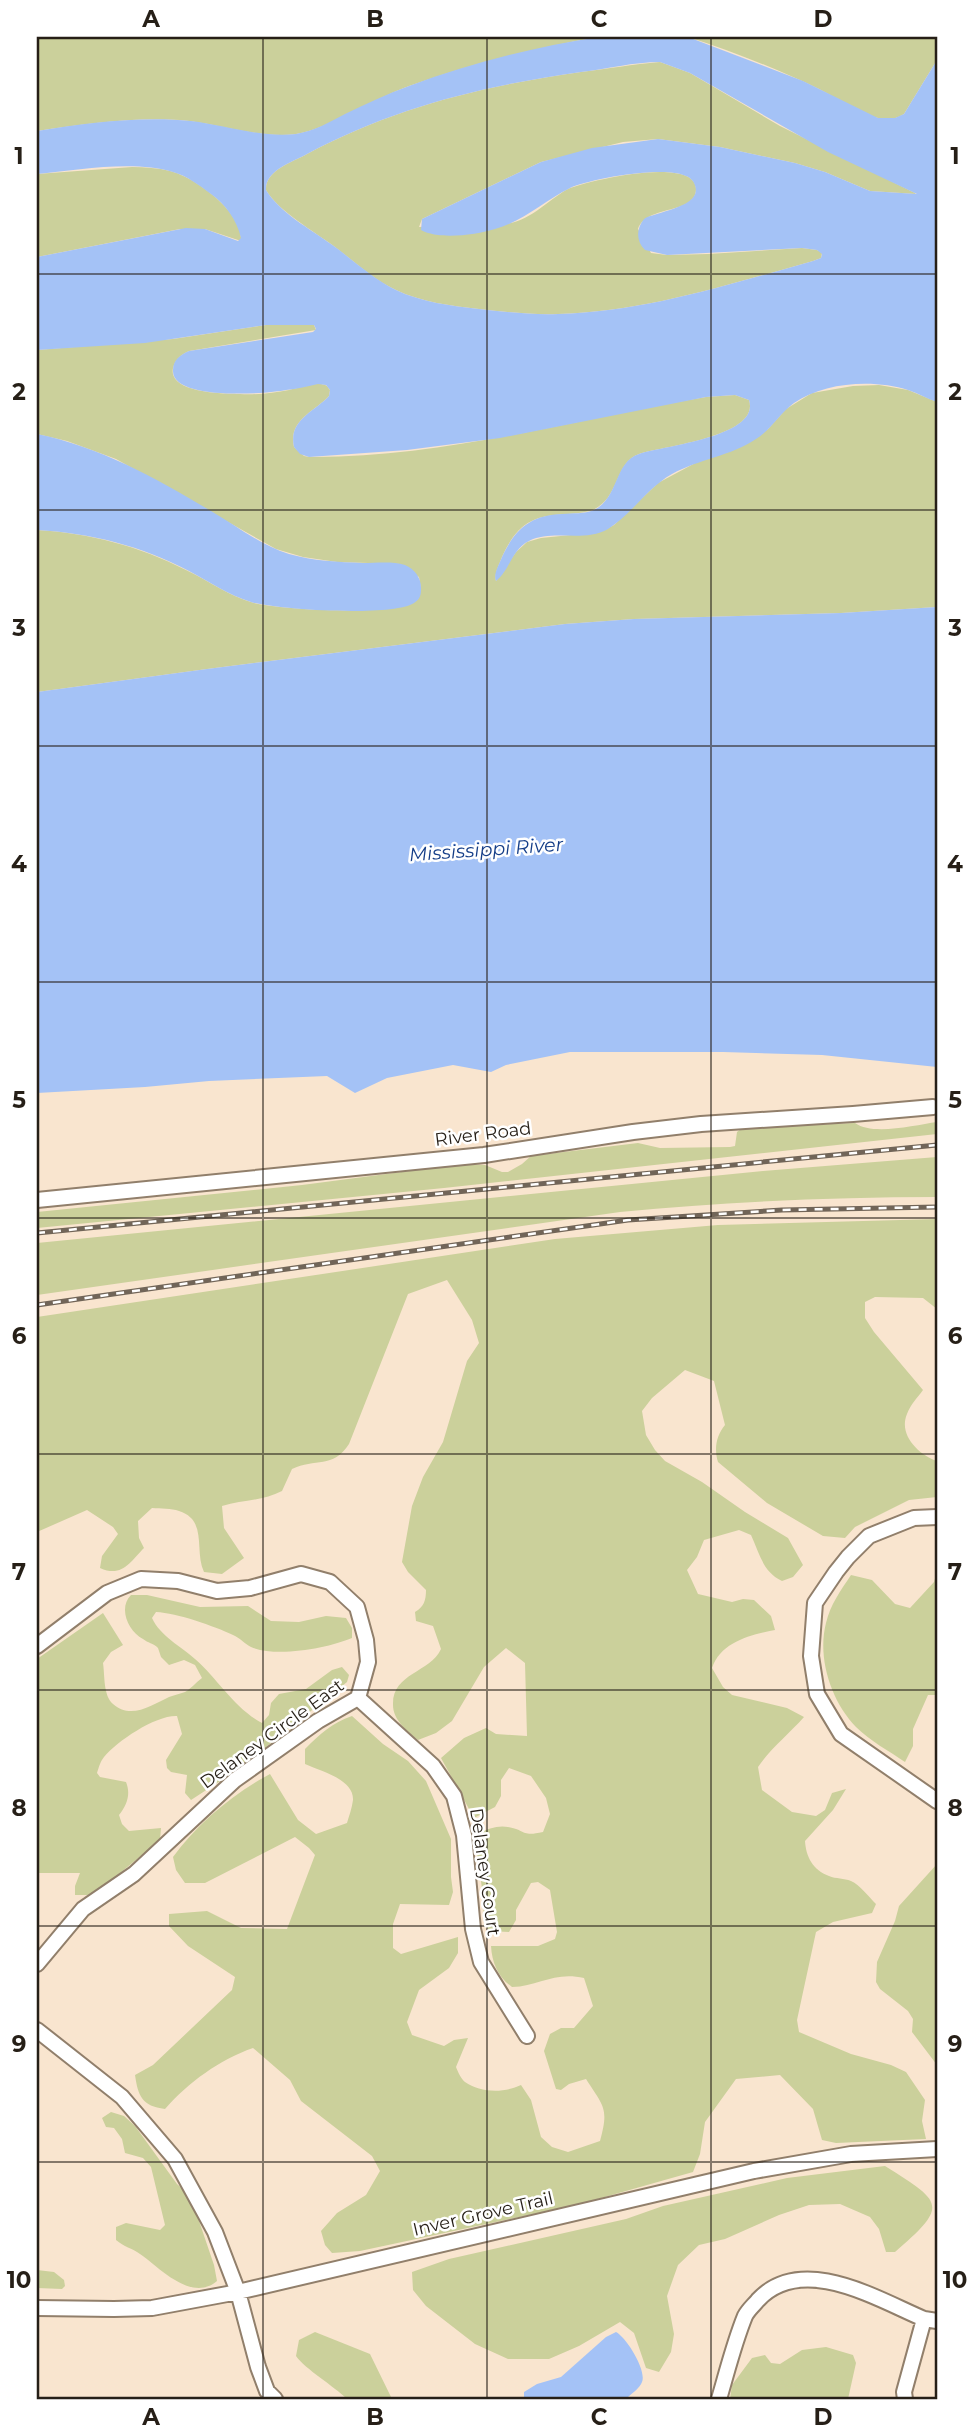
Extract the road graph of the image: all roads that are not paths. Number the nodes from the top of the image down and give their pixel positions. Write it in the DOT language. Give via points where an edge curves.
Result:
graph roads {
  1 [pos="933,1107"];
  2 [pos="37,1200"];
  3 [pos="937,1517"];
  4 [pos="37,1646"];
  5 [pos="358,1698"];
  6 [pos="937,1801"];
  7 [pos="37,1964"];
  8 [pos="37,2030"];
  9 [pos="527,2036"];
  10 [pos="937,2149"];
  11 [pos="238,2292"];
  12 [pos="37,2308"];
  13 [pos="931,2320"];
  14 [pos="275,2399"];
  15 [pos="719,2399"];
  16 [pos="905,2399"];
  1 -- 2 [label="street, River Road" via="701,1124 484,1155"];
  3 -- 6 [label="street" via="914,1518 869,1536 848,1557 815,1603 811,1656 817,1694 841,1734"];
  4 -- 5 [label="street, Delaney Circle East" via="107,1592 141,1579 178,1581 217,1591 250,1588 301,1574 330,1582 357,1607 368,1662"];
  5 -- 7 [label="street, Delaney Circle East" via="235,1780 134,1874 83,1909"];
  5 -- 9 [label="street, Delaney Court" via="433,1766 454,1796 464,1835 473,1930 481,1962"];
  8 -- 11 [label="street" via="122,2097 175,2159 215,2232"];
  10 -- 11 [label="street, Inver Grove Trail" via="851,2154 754,2171"];
  11 -- 12 [label="street, Inver Grove Trail" via="152,2308"];
  11 -- 14 [label="street" via="258,2367"];
  13 -- 15 [label="street" via="838,2284 789,2280 766,2291 746,2314"];
  13 -- 16 [label="street"];
}
